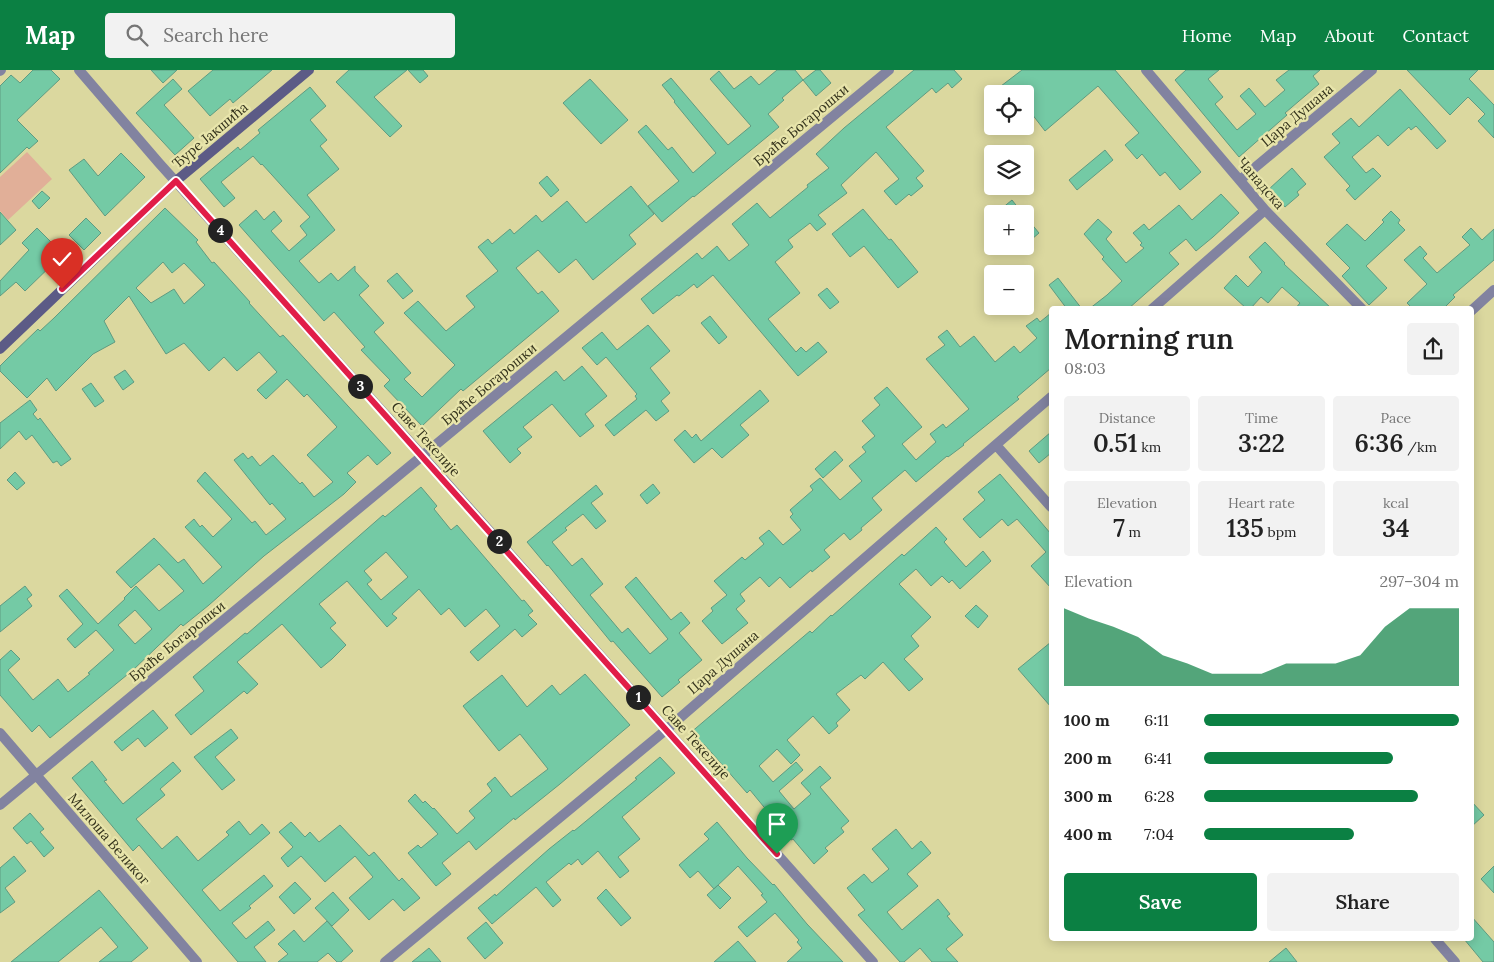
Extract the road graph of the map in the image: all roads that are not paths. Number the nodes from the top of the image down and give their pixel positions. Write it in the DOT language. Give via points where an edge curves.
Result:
graph roads {
  1 [pos="79,70"];
  2 [pos="309,70"];
  3 [pos="890,70"];
  4 [pos="1146,70"];
  5 [pos="1372,70"];
  6 [pos="1240,180"];
  7 [pos="176,181"];
  8 [pos="1265,210"];
  9 [pos="1494,290"];
  10 [pos="1155,306"];
  11 [pos="1359,306"];
  12 [pos="1474,308"];
  13 [pos="0,349"];
  14 [pos="1049,399"];
  15 [pos="996,445"];
  16 [pos="423,456"];
  17 [pos="1049,505"];
  18 [pos="667,729"];
  19 [pos="0,733"];
  20 [pos="36,775"];
  21 [pos="0,805"];
  22 [pos="1437,941"];
  23 [pos="197,962"];
  24 [pos="385,962"];
  25 [pos="873,962"];
  26 [pos="1455,962"];
  1 -- 7 [label="street, Саве Текелије"];
  2 -- 7 [label="main road, Ђуре Јакшића"];
  3 -- 16 [label="street, Браће Богарошки"];
  4 -- 6 [label="street, Чанадска"];
  5 -- 6 [label="street, Цара Душана"];
  6 -- 8 [label="street, Чанадска"];
  7 -- 13 [label="main road, Ђуре Јакшића"];
  7 -- 16 [label="street, Саве Текелије"];
  8 -- 10 [label="street"];
  8 -- 11 [label="street, Чанадска"];
  9 -- 12 [label="street"];
  14 -- 15 [label="street, Цара Душана"];
  15 -- 17 [label="street"];
  15 -- 18 [label="street, Цара Душана"];
  16 -- 18 [label="street, Саве Текелије"];
  16 -- 20 [label="street, Браће Богарошки"];
  18 -- 24 [label="street, Цара Душана"];
  18 -- 25 [label="street, Саве Текелије"];
  19 -- 20 [label="street, Милоша Великог"];
  20 -- 21 [label="street, Браће Богарошки"];
  20 -- 23 [label="street, Милоша Великог"];
  22 -- 26 [label="street"];
}
